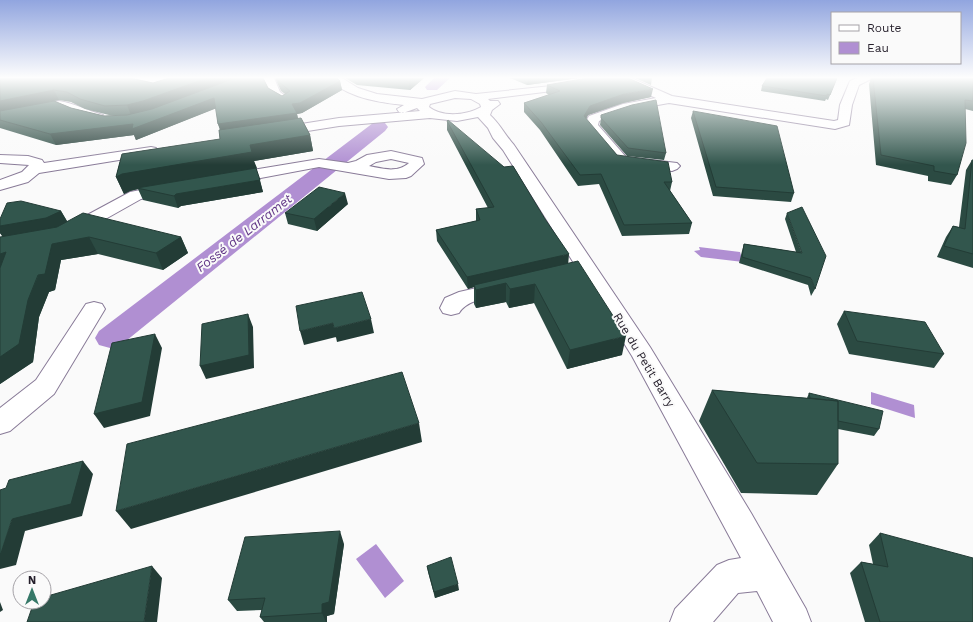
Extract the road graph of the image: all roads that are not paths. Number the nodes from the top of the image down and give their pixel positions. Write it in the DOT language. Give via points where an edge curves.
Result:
graph roads {
  1 [pos="45,107"];
  2 [pos="69,107"];
  3 [pos="370,107"];
  4 [pos="408,107"];
  5 [pos="423,107"];
  6 [pos="480,107"];
  7 [pos="482,107"];
  8 [pos="627,107"];
  9 [pos="720,107"];
  10 [pos="846,107"];
  11 [pos="432,114"];
  12 [pos="0,117"];
  13 [pos="346,120"];
  14 [pos="109,121"];
  15 [pos="265,133"];
  16 [pos="164,149"];
  17 [pos="0,159"];
  18 [pos="672,166"];
  19 [pos="345,168"];
  20 [pos="36,169"];
  21 [pos="212,182"];
  22 [pos="0,185"];
  23 [pos="190,186"];
  24 [pos="59,237"];
  25 [pos="519,285"];
  26 [pos="451,308"];
  27 [pos="94,309"];
  28 [pos="0,423"];
  29 [pos="766,572"];
  30 [pos="688,622"];
  31 [pos="793,622"];
  1 -- 12 [label="street"];
  2 -- 14 [label="street"];
  3 -- 13 [label="street"];
  4 -- 13 [label="street"];
  5 -- 11 [label="street"];
  6 -- 11 [label="street" via="479,113 462,117"];
  7 -- 29 [label="street, Rue du Petit Barry" via="483,116 494,126 575,272 642,353"];
  8 -- 18 [label="street" via="594,119 591,125 622,161"];
  9 -- 10 [label="street" via="835,125 844,122"];
  11 -- 13 [label="street"];
  13 -- 15 [label="street"];
  16 -- 20 [label="street"];
  17 -- 20 [label="street" via="28,160 37,163"];
  19 -- 21 [label="street" via="319,163"];
  20 -- 22 [label="street" via="29,175"];
  23 -- 24 [label="street" via="136,195"];
  25 -- 26 [label="street" via="467,297 453,303"];
  27 -- 28 [label="street" via="45,387"];
  29 -- 30 [label="street" via="729,578"];
  29 -- 31 [label="street, Rue du Petit Barry"];
}
